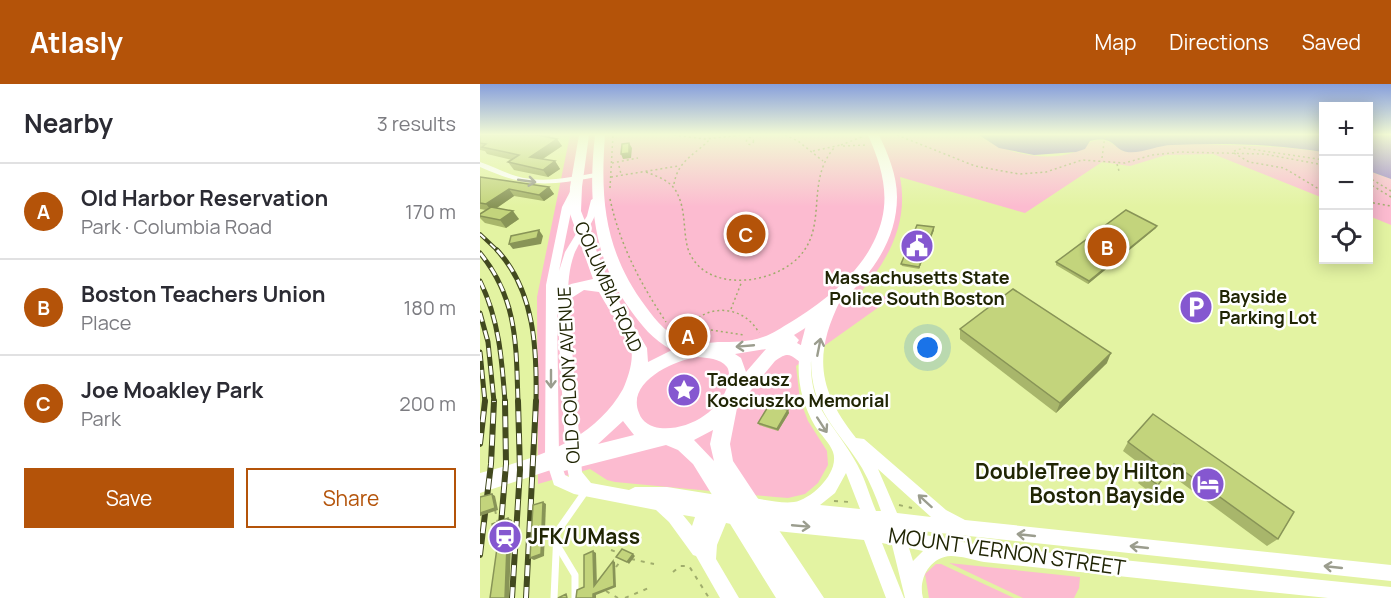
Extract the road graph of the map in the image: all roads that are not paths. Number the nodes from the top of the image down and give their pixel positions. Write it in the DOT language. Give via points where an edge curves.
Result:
graph roads {
  1 [pos="581,159"];
  2 [pos="598,159"];
  3 [pos="878,159"];
  4 [pos="480,164"];
  5 [pos="596,175"];
  6 [pos="577,183"];
  7 [pos="596,200"];
  8 [pos="582,232"];
  9 [pos="604,288"];
  10 [pos="835,298"];
  11 [pos="562,299"];
  12 [pos="817,314"];
  13 [pos="696,350"];
  14 [pos="772,353"];
  15 [pos="805,357"];
  16 [pos="633,389"];
  17 [pos="731,403"];
  18 [pos="836,422"];
  19 [pos="663,437"];
  20 [pos="838,448"];
  21 [pos="587,450"];
  22 [pos="719,471"];
  23 [pos="480,483"];
  24 [pos="587,490"];
  25 [pos="626,495"];
  26 [pos="658,504"];
  27 [pos="716,508"];
  28 [pos="853,508"];
  29 [pos="794,510"];
  30 [pos="893,512"];
  31 [pos="870,517"];
  32 [pos="974,530"];
  33 [pos="870,534"];
  34 [pos="556,539"];
  35 [pos="898,539"];
  36 [pos="949,549"];
  37 [pos="708,562"];
  38 [pos="1391,573"];
  39 [pos="914,596"];
  40 [pos="1391,596"];
  41 [pos="554,598"];
  42 [pos="574,598"];
  43 [pos="730,598"];
  44 [pos="790,598"];
  45 [pos="812,598"];
  46 [pos="895,598"];
  1 -- 6 [label="main road, OLD COLONY AVENUE"];
  2 -- 5 [label="main road, OLD COLONY AVENUE"];
  3 -- 10 [label="main road" via="890,186 888,220 871,259"];
  4 -- 6 [label="street, one-way" via="533,183"];
  5 -- 6 [label="street"];
  5 -- 7 [label="main road, OLD COLONY AVENUE"];
  6 -- 8 [label="main road, COLUMBIA ROAD" via="575,211"];
  6 -- 24 [label="street, OLD COLONY AVENUE, one-way" via="567,207 551,276 552,457 559,480"];
  7 -- 8 [label="street, OLD COLONY AVENUE"];
  7 -- 13 [label="main road, COLUMBIA ROAD" via="604,243 625,291 659,333 676,345"];
  8 -- 9 [label="main road, COLUMBIA ROAD"];
  8 -- 11 [label="street, OLD COLONY AVENUE" via="565,266"];
  9 -- 11 [label="main road" via="585,284"];
  9 -- 16 [label="main road, COLUMBIA ROAD" via="639,348"];
  10 -- 12 [label="main road"];
  18 -- 10 [label="street, one-way" via="822,398 817,364 822,333"];
  11 -- 24 [label="street, OLD COLONY AVENUE" via="573,463 575,475"];
  12 -- 13 [label="main road, one-way" via="764,343"];
  12 -- 14 [label="main road" via="802,331"];
  12 -- 15 [label="street"];
  13 -- 16 [label="main road" via="659,362 643,374"];
  13 -- 17 [label="main road" via="722,354 735,366 738,384"];
  14 -- 15 [label="main road" via="793,348"];
  14 -- 17 [label="main road"];
  15 -- 20 [label="street, one-way" via="810,403"];
  16 -- 19 [label="main road" via="628,410 633,422 645,433"];
  16 -- 21 [label="main road, COLUMBIA ROAD"];
  17 -- 19 [label="main road" via="701,428"];
  17 -- 22 [label="main road" via="720,448"];
  18 -- 30 [label="street" via="865,461"];
  32 -- 18 [label="street, one-way" via="941,515"];
  19 -- 21 [label="main road, COLUMBIA ROAD"];
  19 -- 22 [label="main road" via="685,444"];
  20 -- 29 [label="street" via="841,465 831,486 817,499"];
  20 -- 31 [label="street" via="852,469"];
  21 -- 23 [label="main road, COLUMBIA ROAD"];
  22 -- 44 [label="main road"];
  22 -- 45 [label="main road" via="782,551"];
  24 -- 25 [label="street, MOUNT VERNON STREET"];
  24 -- 34 [label="lane" via="564,519"];
  25 -- 26 [label="street, MOUNT VERNON STREET"];
  25 -- 27 [label="street, MOUNT VERNON STREET" via="659,494"];
  26 -- 27 [label="street, MOUNT VERNON STREET"];
  26 -- 37 [label="street" via="675,517"];
  27 -- 29 [label="street, MOUNT VERNON STREET"];
  27 -- 33 [label="street, MOUNT VERNON STREET, one-way"];
  27 -- 37 [label="street"];
  28 -- 29 [label="street, MOUNT VERNON STREET"];
  28 -- 31 [label="street, MOUNT VERNON STREET"];
  28 -- 33 [label="street"];
  30 -- 31 [label="street, MOUNT VERNON STREET"];
  30 -- 32 [label="street, MOUNT VERNON STREET"];
  30 -- 35 [label="street"];
  31 -- 35 [label="street" via="877,528"];
  38 -- 32 [label="street, MOUNT VERNON STREET, one-way"];
  33 -- 35 [label="street, MOUNT VERNON STREET"];
  33 -- 46 [label="street"];
  34 -- 41 [label="lane"];
  34 -- 42 [label="lane" via="575,575"];
  35 -- 36 [label="street, MOUNT VERNON STREET"];
  35 -- 39 [label="street"];
  36 -- 39 [label="street" via="933,553 921,563 915,576"];
  36 -- 40 [label="street, MOUNT VERNON STREET"];
  37 -- 43 [label="street"];
}
